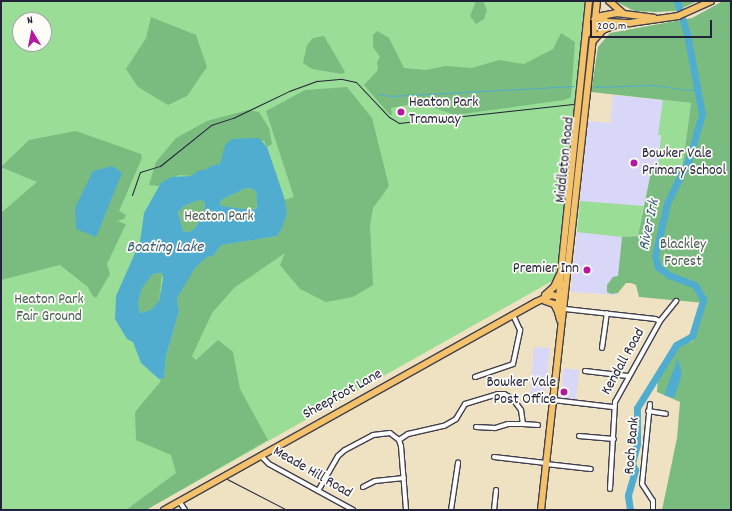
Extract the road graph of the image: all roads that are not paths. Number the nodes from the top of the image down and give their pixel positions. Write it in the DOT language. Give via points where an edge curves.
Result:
graph roads {
  1 [pos="590,1"];
  2 [pos="597,1"];
  3 [pos="609,1"];
  4 [pos="711,1"];
  5 [pos="702,3"];
  6 [pos="623,13"];
  7 [pos="596,17"];
  8 [pos="655,18"];
  9 [pos="621,24"];
  10 [pos="587,34"];
  11 [pos="594,40"];
  12 [pos="572,232"];
  13 [pos="565,238"];
  14 [pos="561,272"];
  15 [pos="567,278"];
  16 [pos="559,297"];
  17 [pos="545,301"];
  18 [pos="676,301"];
  19 [pos="536,302"];
  20 [pos="565,306"];
  21 [pos="558,312"];
  22 [pos="607,313"];
  23 [pos="513,315"];
  24 [pos="560,320"];
  25 [pos="660,322"];
  26 [pos="602,348"];
  27 [pos="585,371"];
  28 [pos="628,376"];
  29 [pos="475,377"];
  30 [pos="553,400"];
  31 [pos="650,404"];
  32 [pos="613,407"];
  33 [pos="648,410"];
  34 [pos="666,414"];
  35 [pos="523,424"];
  36 [pos="538,426"];
  37 [pos="476,427"];
  38 [pos="579,436"];
  39 [pos="614,439"];
  40 [pos="399,440"];
  41 [pos="261,456"];
  42 [pos="494,457"];
  43 [pos="458,463"];
  44 [pos="546,463"];
  45 [pos="591,469"];
  46 [pos="404,478"];
  47 [pos="363,487"];
  48 [pos="610,489"];
  49 [pos="496,490"];
  50 [pos="318,491"];
  51 [pos="179,500"];
  52 [pos="164,510"];
  53 [pos="185,510"];
  54 [pos="353,510"];
  55 [pos="406,510"];
  56 [pos="451,510"];
  57 [pos="494,510"];
  58 [pos="541,510"];
  59 [pos="653,510"];
  1 -- 7 [label="main road"];
  1 -- 10 [label="main road, Middleton Road"];
  2 -- 7 [label="main road, Middleton Road"];
  3 -- 6 [label="main road"];
  4 -- 5 [label="main road"];
  5 -- 8 [label="main road" via="696,10 678,16"];
  6 -- 7 [label="main road"];
  6 -- 8 [label="main road"];
  7 -- 9 [label="main road"];
  7 -- 10 [label="main road"];
  7 -- 11 [label="main road, Middleton Road"];
  8 -- 9 [label="main road"];
  9 -- 11 [label="main road" via="603,30"];
  10 -- 13 [label="main road, Middleton Road"];
  11 -- 12 [label="main road, Middleton Road"];
  12 -- 13 [label="main road"];
  12 -- 15 [label="main road, Middleton Road"];
  13 -- 14 [label="main road, Middleton Road"];
  14 -- 16 [label="main road, Middleton Road"];
  14 -- 19 [label="main road, Sheepfoot Lane" via="551,290"];
  15 -- 16 [label="main road"];
  15 -- 20 [label="main road, Middleton Road"];
  16 -- 17 [label="main road, Sheepfoot Lane"];
  16 -- 19 [label="main road, Sheepfoot Lane" via="552,295"];
  16 -- 20 [label="main road"];
  16 -- 21 [label="main road, Middleton Road"];
  17 -- 19 [label="main road, Sheepfoot Lane"];
  17 -- 21 [label="main road" via="554,304"];
  18 -- 25 [label="street, Kendall Road"];
  19 -- 23 [label="main road, Sheepfoot Lane"];
  20 -- 22 [label="street"];
  20 -- 24 [label="main road, Middleton Road"];
  21 -- 24 [label="main road, Middleton Road"];
  22 -- 25 [label="street"];
  22 -- 26 [label="street"];
  23 -- 29 [label="street" via="520,330 513,364"];
  23 -- 41 [label="main road, Sheepfoot Lane"];
  24 -- 30 [label="main road, Middleton Road"];
  25 -- 28 [label="street, Kendall Road"];
  27 -- 28 [label="street"];
  28 -- 32 [label="street, Kendall Road"];
  30 -- 32 [label="street"];
  30 -- 44 [label="main road, Middleton Road"];
  31 -- 33 [label="street, Roch Bank"];
  32 -- 39 [label="street, Kendall Road"];
  33 -- 34 [label="street"];
  33 -- 59 [label="street, Roch Bank" via="642,484 653,501"];
  35 -- 36 [label="street"];
  35 -- 37 [label="street" via="508,424 495,428"];
  35 -- 40 [label="street" via="521,410 516,402 509,396 498,394 466,404 456,420 444,426 408,434"];
  38 -- 39 [label="street"];
  39 -- 48 [label="street, Kendall Road"];
  40 -- 46 [label="street"];
  40 -- 50 [label="street" via="390,433 381,432 344,450"];
  41 -- 50 [label="street, Meade Hill Road" via="269,464"];
  41 -- 51 [label="main road, Sheepfoot Lane"];
  42 -- 44 [label="street"];
  43 -- 56 [label="street"];
  44 -- 45 [label="street"];
  44 -- 58 [label="main road, Middleton Road"];
  46 -- 47 [label="street" via="375,480"];
  46 -- 55 [label="street"];
  49 -- 57 [label="street"];
  50 -- 54 [label="street, Meade Hill Road"];
  51 -- 52 [label="main road, Sheepfoot Lane"];
  51 -- 53 [label="street"];
}
